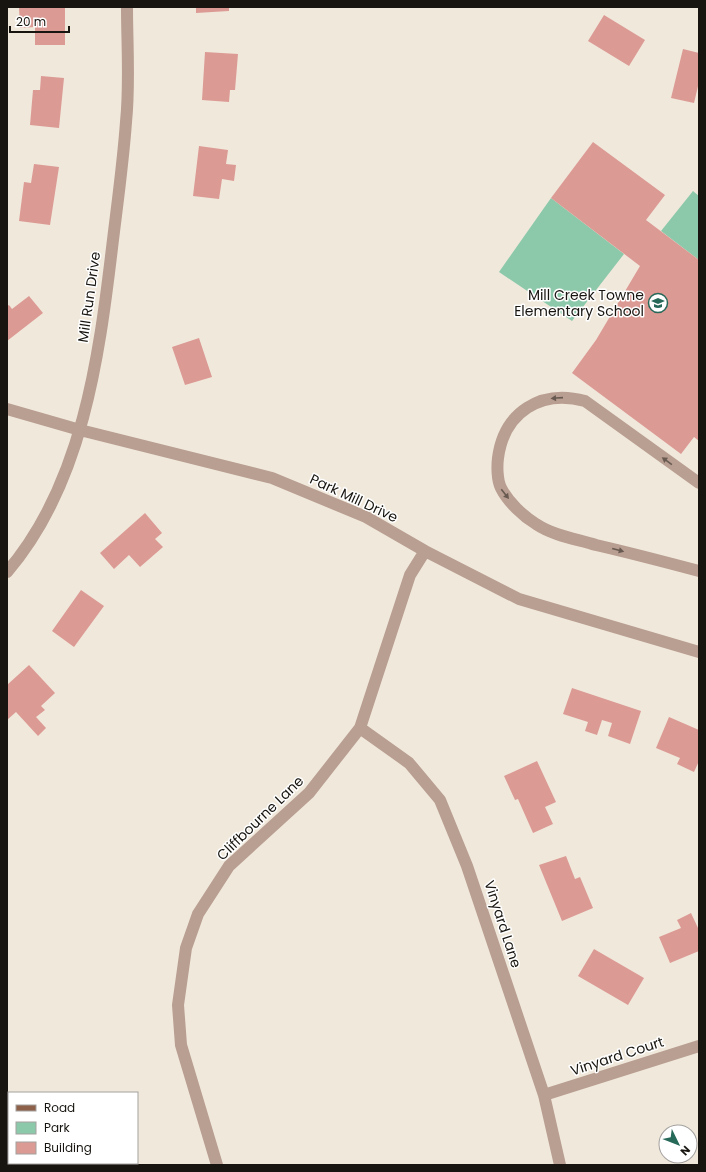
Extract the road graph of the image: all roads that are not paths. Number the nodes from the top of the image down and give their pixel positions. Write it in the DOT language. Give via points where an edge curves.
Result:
graph roads {
  1 [pos="127,7"];
  2 [pos="7,409"];
  3 [pos="80,430"];
  4 [pos="699,483"];
  5 [pos="425,551"];
  6 [pos="699,571"];
  7 [pos="7,572"];
  8 [pos="699,652"];
  9 [pos="360,728"];
  10 [pos="699,1046"];
  11 [pos="544,1095"];
  12 [pos="217,1165"];
  13 [pos="560,1165"];
  1 -- 3 [label="street, Mill Run Drive" via="127,121 104,316"];
  2 -- 3 [label="street, Park Mill Drive"];
  3 -- 5 [label="street, Park Mill Drive" via="272,478 366,517"];
  3 -- 7 [label="street, Mill Run Drive" via="66,475 41,524"];
  4 -- 6 [label="street, one-way" via="585,401 572,398 554,397 535,404 516,416 499,446 497,465 500,487 515,507 537,525 560,535"];
  5 -- 8 [label="street, Park Mill Drive" via="519,599"];
  5 -- 9 [label="street, Cliffbourne Lane" via="410,575"];
  9 -- 11 [label="street, Vinyard Lane" via="409,763 440,800 467,866"];
  9 -- 12 [label="street, Cliffbourne Lane" via="309,793 229,866 198,914 186,948 178,1005 181,1044"];
  10 -- 11 [label="street, Vinyard Court"];
  11 -- 13 [label="street, Vinyard Lane"];
}
